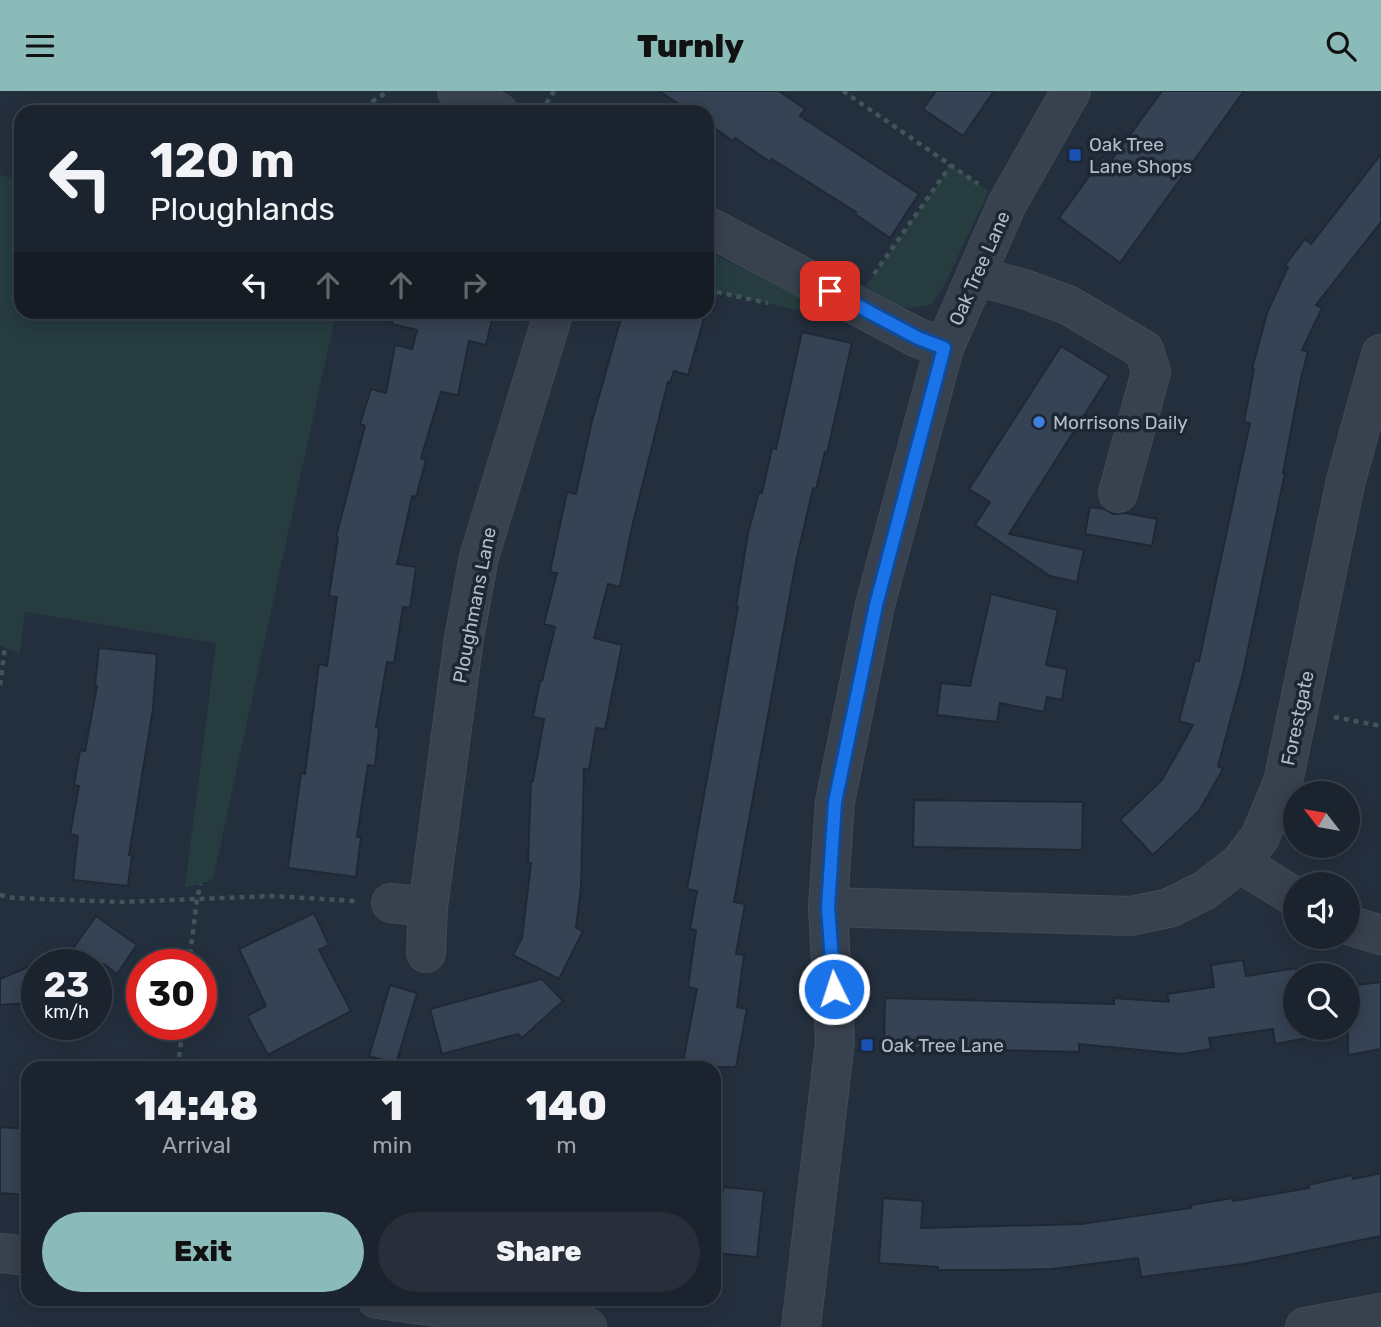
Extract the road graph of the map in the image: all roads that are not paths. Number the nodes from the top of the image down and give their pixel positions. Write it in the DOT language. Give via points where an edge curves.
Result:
graph roads {
  1 [pos="457,91"];
  2 [pos="1071,91"];
  3 [pos="484,105"];
  4 [pos="714,230"];
  5 [pos="975,276"];
  6 [pos="552,319"];
  7 [pos="944,348"];
  8 [pos="1381,354"];
  9 [pos="1118,492"];
  10 [pos="1240,863"];
  11 [pos="1283,890"];
  12 [pos="828,907"];
  13 [pos="1360,929"];
  14 [pos="1381,935"];
  15 [pos="426,953"];
  16 [pos="0,1253"];
  17 [pos="21,1255"];
  18 [pos="430,1306"];
  19 [pos="1381,1313"];
  20 [pos="587,1327"];
  21 [pos="801,1327"];
  22 [pos="1305,1327"];
  1 -- 3 [label="street"];
  2 -- 5 [label="street, Oak Tree Lane" via="1007,204"];
  4 -- 7 [label="street"];
  5 -- 7 [label="street, Oak Tree Lane"];
  5 -- 9 [label="street" via="1068,305 1144,350 1150,372"];
  6 -- 15 [label="street, Ploughmans Lane" via="480,557 410,905"];
  7 -- 12 [label="street, Oak Tree Lane" via="876,605 850,724 835,802"];
  8 -- 10 [label="street, Forestgate" via="1346,480 1283,782 1260,837"];
  10 -- 11 [label="street"];
  10 -- 12 [label="street, Forestgate" via="1205,890 1169,908 1131,916"];
  12 -- 21 [label="street, Oak Tree Lane" via="835,1042"];
  13 -- 14 [label="street"];
  16 -- 17 [label="street"];
  18 -- 20 [label="street"];
  19 -- 22 [label="street"];
}
